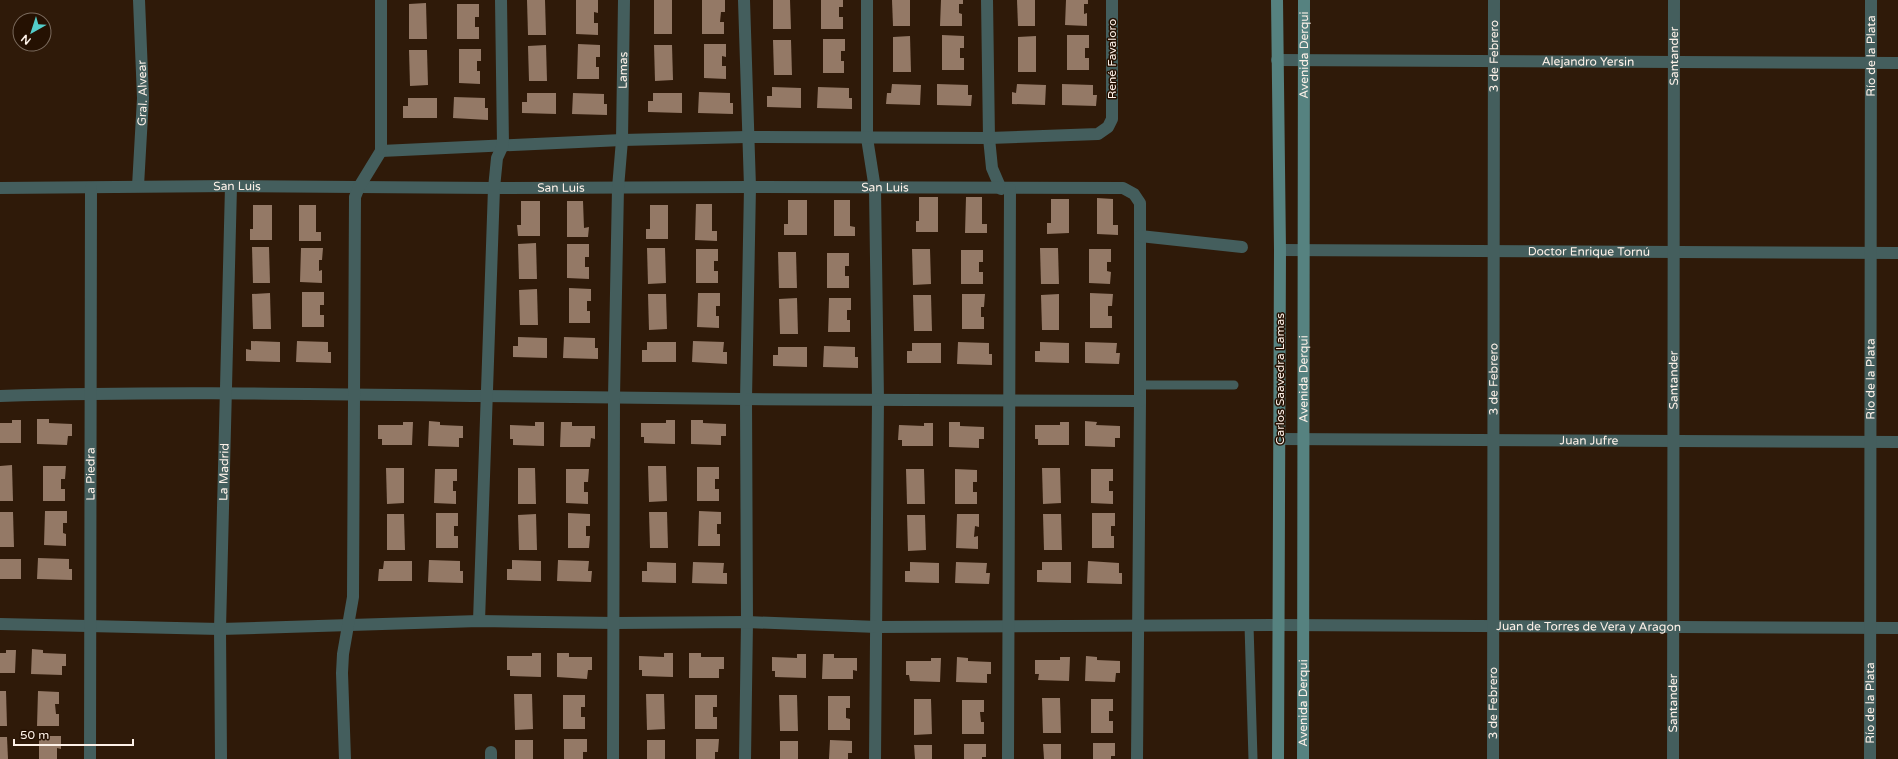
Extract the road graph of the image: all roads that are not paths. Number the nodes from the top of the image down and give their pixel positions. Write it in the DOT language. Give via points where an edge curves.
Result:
graph roads {
  1 [pos="139,0"];
  2 [pos="381,0"];
  3 [pos="501,0"];
  4 [pos="624,0"];
  5 [pos="744,0"];
  6 [pos="867,0"];
  7 [pos="987,0"];
  8 [pos="1112,0"];
  9 [pos="1277,0"];
  10 [pos="1304,0"];
  11 [pos="1494,0"];
  12 [pos="1674,0"];
  13 [pos="1871,0"];
  14 [pos="1277,60"];
  15 [pos="1304,60"];
  16 [pos="1494,61"];
  17 [pos="1674,62"];
  18 [pos="1871,63"];
  19 [pos="1898,63"];
  20 [pos="748,136"];
  21 [pos="867,138"];
  22 [pos="989,138"];
  23 [pos="622,140"];
  24 [pos="503,145"];
  25 [pos="381,151"];
  26 [pos="138,186"];
  27 [pos="231,186"];
  28 [pos="359,187"];
  29 [pos="750,187"];
  30 [pos="0,188"];
  31 [pos="91,188"];
  32 [pos="494,188"];
  33 [pos="618,188"];
  34 [pos="875,189"];
  35 [pos="1005,189"];
  36 [pos="1140,236"];
  37 [pos="1242,247"];
  38 [pos="1280,250"];
  39 [pos="1304,250"];
  40 [pos="1494,251"];
  41 [pos="1674,252"];
  42 [pos="1871,253"];
  43 [pos="1898,253"];
  44 [pos="1140,385"];
  45 [pos="1234,385"];
  46 [pos="90,393"];
  47 [pos="225,393"];
  48 [pos="354,395"];
  49 [pos="0,396"];
  50 [pos="487,396"];
  51 [pos="614,397"];
  52 [pos="746,399"];
  53 [pos="878,399"];
  54 [pos="1009,401"];
  55 [pos="1140,401"];
  56 [pos="1280,439"];
  57 [pos="1304,439"];
  58 [pos="1494,440"];
  59 [pos="1674,440"];
  60 [pos="1871,441"];
  61 [pos="1898,442"];
  62 [pos="479,621"];
  63 [pos="748,622"];
  64 [pos="615,623"];
  65 [pos="0,624"];
  66 [pos="348,625"];
  67 [pos="1249,625"];
  68 [pos="1279,625"];
  69 [pos="90,626"];
  70 [pos="1138,626"];
  71 [pos="1303,626"];
  72 [pos="1494,626"];
  73 [pos="877,627"];
  74 [pos="1008,627"];
  75 [pos="1674,627"];
  76 [pos="1871,628"];
  77 [pos="1898,628"];
  78 [pos="220,629"];
  79 [pos="90,759"];
  80 [pos="221,759"];
  81 [pos="345,759"];
  82 [pos="613,759"];
  83 [pos="745,759"];
  84 [pos="875,759"];
  85 [pos="1008,759"];
  86 [pos="1137,759"];
  87 [pos="1253,759"];
  88 [pos="1278,759"];
  89 [pos="1303,759"];
  90 [pos="1493,759"];
  91 [pos="1672,759"];
  92 [pos="1870,759"];
  1 -- 26 [label="street, Gral. Alvear" via="143,98"];
  2 -- 25 [label="street"];
  3 -- 24 [label="street"];
  4 -- 23 [label="street, Lamas"];
  5 -- 20 [label="street"];
  6 -- 21 [label="street"];
  7 -- 22 [label="street"];
  8 -- 22 [label="street, René Favaloro" via="1112,119 1108,127 1098,134"];
  9 -- 14 [label="main road, Carlos Saavedra Lamas"];
  10 -- 15 [label="main road, Avenida Derqui"];
  11 -- 16 [label="street, 3 de Febrero"];
  12 -- 17 [label="street, Santander"];
  13 -- 18 [label="street, Río de la Plata"];
  14 -- 15 [label="street, Alejandro Yersin"];
  14 -- 38 [label="main road, Carlos Saavedra Lamas"];
  15 -- 16 [label="street, Alejandro Yersin"];
  15 -- 39 [label="main road, Avenida Derqui"];
  16 -- 17 [label="street, Alejandro Yersin"];
  16 -- 40 [label="street, 3 de Febrero"];
  17 -- 18 [label="street, Alejandro Yersin"];
  17 -- 41 [label="street, Santander"];
  18 -- 19 [label="street, Alejandro Yersin"];
  18 -- 42 [label="street, Río de la Plata"];
  20 -- 21 [label="street"];
  20 -- 23 [label="street"];
  20 -- 29 [label="street"];
  21 -- 22 [label="street"];
  21 -- 34 [label="street"];
  22 -- 35 [label="street" via="992,168"];
  23 -- 24 [label="street"];
  23 -- 33 [label="street, Lamas"];
  24 -- 25 [label="street"];
  24 -- 32 [label="street" via="497,158"];
  25 -- 28 [label="street"];
  26 -- 27 [label="street, San Luis"];
  26 -- 31 [label="street, San Luis"];
  27 -- 28 [label="street, San Luis"];
  27 -- 47 [label="street, La Madrid"];
  28 -- 32 [label="street, San Luis"];
  28 -- 48 [label="street" via="355,197"];
  29 -- 33 [label="street, San Luis"];
  29 -- 34 [label="street, San Luis"];
  29 -- 52 [label="street"];
  30 -- 31 [label="street, San Luis"];
  31 -- 46 [label="street, La Piedra"];
  32 -- 33 [label="street, San Luis"];
  32 -- 50 [label="street"];
  33 -- 51 [label="street, Lamas"];
  34 -- 35 [label="street, San Luis"];
  34 -- 53 [label="street"];
  35 -- 36 [label="street, San Luis" via="1123,188 1134,194 1140,203"];
  35 -- 54 [label="street"];
  36 -- 37 [label="street"];
  36 -- 44 [label="street"];
  38 -- 39 [label="street, Doctor Enrique Tornú"];
  38 -- 56 [label="main road, Carlos Saavedra Lamas"];
  39 -- 40 [label="street, Doctor Enrique Tornú"];
  39 -- 57 [label="main road, Avenida Derqui"];
  40 -- 41 [label="street, Doctor Enrique Tornú"];
  40 -- 58 [label="street, 3 de Febrero"];
  41 -- 42 [label="street, Doctor Enrique Tornú"];
  41 -- 59 [label="street, Santander"];
  42 -- 43 [label="street, Doctor Enrique Tornú"];
  42 -- 60 [label="street, Río de la Plata"];
  44 -- 45 [label="lane"];
  44 -- 55 [label="street"];
  46 -- 47 [label="street"];
  46 -- 49 [label="street"];
  46 -- 69 [label="street, La Piedra"];
  47 -- 48 [label="street"];
  47 -- 78 [label="street, La Madrid"];
  48 -- 50 [label="street"];
  48 -- 66 [label="street" via="353,597"];
  50 -- 51 [label="street"];
  50 -- 62 [label="street"];
  51 -- 52 [label="street"];
  51 -- 64 [label="street, Lamas"];
  52 -- 53 [label="street"];
  52 -- 63 [label="street"];
  53 -- 54 [label="street"];
  53 -- 73 [label="street"];
  54 -- 55 [label="street"];
  54 -- 74 [label="street"];
  55 -- 70 [label="street"];
  56 -- 57 [label="street, Juan Jufre"];
  56 -- 68 [label="main road, Carlos Saavedra Lamas"];
  57 -- 58 [label="street, Juan Jufre"];
  57 -- 71 [label="main road, Avenida Derqui"];
  58 -- 59 [label="street, Juan Jufre"];
  58 -- 72 [label="street, 3 de Febrero"];
  59 -- 60 [label="street, Juan Jufre"];
  59 -- 75 [label="street, Santander"];
  60 -- 61 [label="street, Juan Jufre"];
  60 -- 76 [label="street, Río de la Plata"];
  62 -- 64 [label="street, Juan de Torres de Vera y Aragon"];
  62 -- 66 [label="street, Juan de Torres de Vera y Aragon"];
  63 -- 64 [label="street, Juan de Torres de Vera y Aragon"];
  63 -- 73 [label="street, Juan de Torres de Vera y Aragon"];
  63 -- 83 [label="street"];
  64 -- 82 [label="street, Lamas"];
  65 -- 69 [label="street, Juan de Torres de Vera y Aragon"];
  66 -- 78 [label="street, Juan de Torres de Vera y Aragon"];
  66 -- 81 [label="street" via="342,673"];
  67 -- 68 [label="street, Juan de Torres de Vera y Aragon"];
  67 -- 70 [label="street, Juan de Torres de Vera y Aragon"];
  67 -- 87 [label="lane"];
  68 -- 71 [label="street, Juan de Torres de Vera y Aragon"];
  68 -- 88 [label="main road, Carlos Saavedra Lamas"];
  69 -- 78 [label="street, Juan de Torres de Vera y Aragon"];
  69 -- 79 [label="street, La Piedra"];
  70 -- 74 [label="street, Juan de Torres de Vera y Aragon"];
  70 -- 86 [label="street"];
  71 -- 72 [label="street, Juan de Torres de Vera y Aragon"];
  71 -- 89 [label="main road, Avenida Derqui"];
  72 -- 75 [label="street, Juan de Torres de Vera y Aragon"];
  72 -- 90 [label="street, 3 de Febrero"];
  73 -- 74 [label="street, Juan de Torres de Vera y Aragon"];
  73 -- 84 [label="street"];
  74 -- 85 [label="street"];
  75 -- 76 [label="street, Juan de Torres de Vera y Aragon"];
  75 -- 91 [label="street, Santander"];
  76 -- 77 [label="street, Juan de Torres de Vera y Aragon"];
  76 -- 92 [label="street, Río de la Plata"];
  78 -- 80 [label="street, La Madrid"];
}
